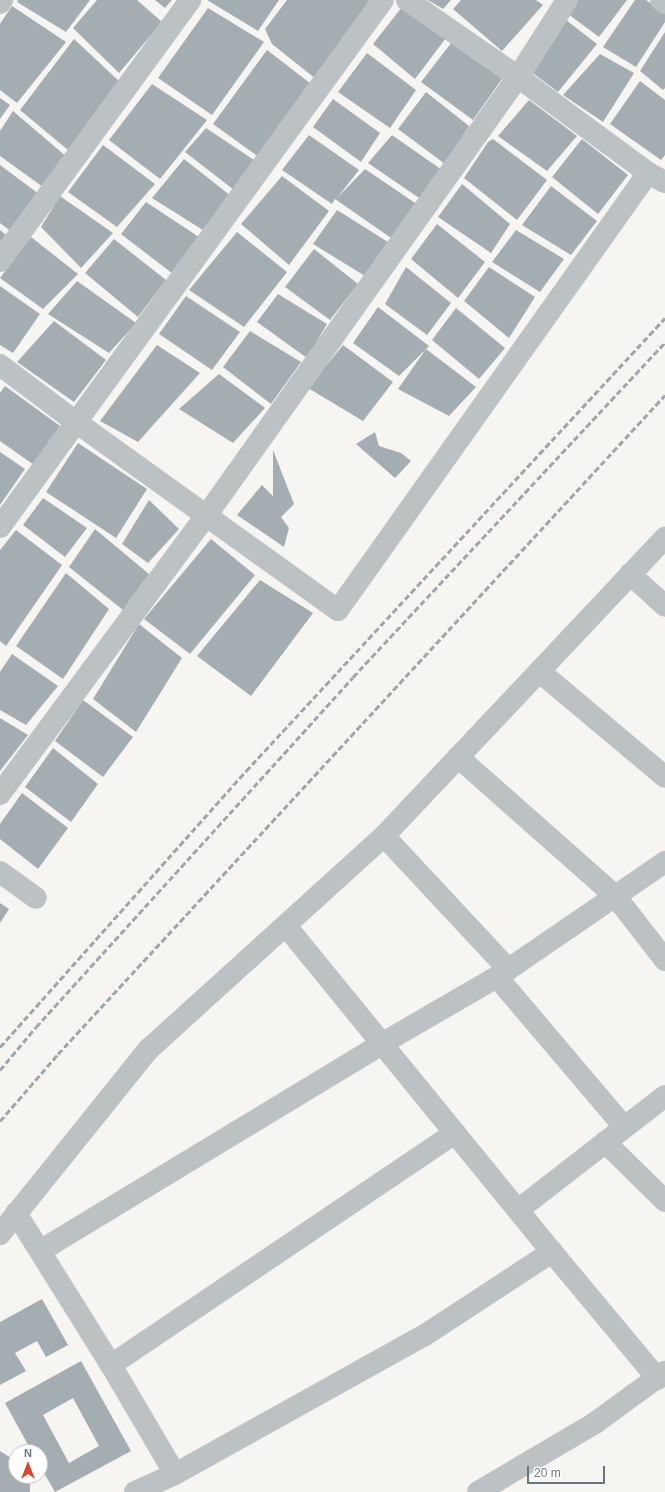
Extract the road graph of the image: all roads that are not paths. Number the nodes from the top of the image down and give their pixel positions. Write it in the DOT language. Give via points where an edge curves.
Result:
graph roads {
  1 [pos="2,0"];
  2 [pos="190,0"];
  3 [pos="383,0"];
  4 [pos="407,0"];
  5 [pos="567,0"];
  6 [pos="661,0"];
  7 [pos="0,3"];
  8 [pos="665,3"];
  9 [pos="518,78"];
  10 [pos="656,177"];
  11 [pos="0,261"];
  12 [pos="0,365"];
  13 [pos="76,422"];
  14 [pos="206,516"];
  15 [pos="0,526"];
  16 [pos="665,538"];
  17 [pos="630,574"];
  18 [pos="665,606"];
  19 [pos="540,672"];
  20 [pos="458,757"];
  21 [pos="665,777"];
  22 [pos="0,794"];
  23 [pos="384,836"];
  24 [pos="665,862"];
  25 [pos="0,872"];
  26 [pos="616,897"];
  27 [pos="36,898"];
  28 [pos="286,926"];
  29 [pos="665,960"];
  30 [pos="502,973"];
  31 [pos="383,1043"];
  32 [pos="665,1096"];
  33 [pos="624,1127"];
  34 [pos="456,1133"];
  35 [pos="605,1142"];
  36 [pos="665,1201"];
  37 [pos="518,1210"];
  38 [pos="16,1213"];
  39 [pos="0,1234"];
  40 [pos="40,1251"];
  41 [pos="552,1252"];
  42 [pos="111,1365"];
  43 [pos="662,1375"];
  44 [pos="175,1474"];
  45 [pos="135,1492"];
  46 [pos="478,1492"];
  1 -- 7 [label="street"];
  2 -- 11 [label="street"];
  3 -- 13 [label="street"];
  4 -- 9 [label="street"];
  5 -- 9 [label="street"];
  6 -- 8 [label="street"];
  9 -- 10 [label="street"];
  9 -- 14 [label="street"];
  10 -- 14 [label="street" via="338,610"];
  12 -- 13 [label="street"];
  13 -- 14 [label="street"];
  13 -- 15 [label="street"];
  14 -- 22 [label="street"];
  16 -- 17 [label="street"];
  17 -- 18 [label="street"];
  17 -- 19 [label="street"];
  19 -- 20 [label="street"];
  19 -- 21 [label="street"];
  20 -- 23 [label="street"];
  20 -- 26 [label="street"];
  23 -- 28 [label="street"];
  23 -- 30 [label="street"];
  24 -- 26 [label="street"];
  25 -- 27 [label="street"];
  26 -- 29 [label="street"];
  26 -- 30 [label="street"];
  28 -- 31 [label="street"];
  28 -- 38 [label="street" via="149,1049"];
  30 -- 31 [label="street"];
  30 -- 33 [label="street"];
  31 -- 34 [label="street"];
  31 -- 40 [label="street"];
  32 -- 33 [label="street"];
  33 -- 35 [label="street"];
  34 -- 37 [label="street"];
  34 -- 42 [label="street"];
  35 -- 36 [label="street"];
  35 -- 37 [label="street"];
  37 -- 41 [label="street"];
  38 -- 39 [label="street"];
  38 -- 40 [label="street"];
  40 -- 42 [label="street"];
  41 -- 43 [label="street"];
  41 -- 44 [label="street" via="425,1335"];
  42 -- 44 [label="street"];
  43 -- 46 [label="street" via="595,1423"];
  44 -- 45 [label="street"];
}
